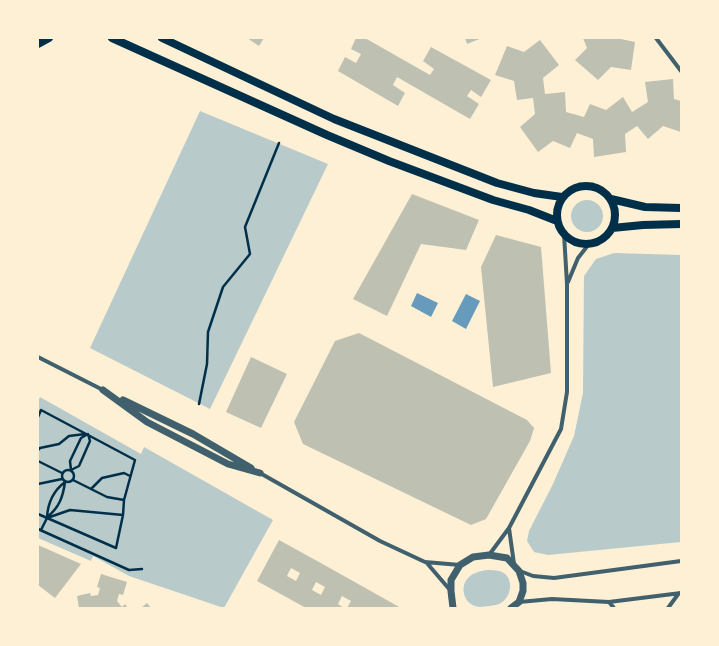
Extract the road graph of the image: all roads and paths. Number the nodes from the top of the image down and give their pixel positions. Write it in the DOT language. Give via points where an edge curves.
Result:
graph roads {
  1 [pos="49,38"];
  2 [pos="112,38"];
  3 [pos="162,38"];
  4 [pos="656,38"];
  5 [pos="38,44"];
  6 [pos="681,71"];
  7 [pos="279,143"];
  8 [pos="562,197"];
  9 [pos="611,199"];
  10 [pos="681,208"];
  11 [pos="557,222"];
  12 [pos="681,224"];
  13 [pos="612,228"];
  14 [pos="564,234"];
  15 [pos="589,244"];
  16 [pos="566,284"];
  17 [pos="38,357"];
  18 [pos="103,390"];
  19 [pos="199,404"];
  20 [pos="38,417"];
  21 [pos="88,434"];
  22 [pos="38,450"];
  23 [pos="38,461"];
  24 [pos="71,470"];
  25 [pos="62,473"];
  26 [pos="260,473"];
  27 [pos="130,476"];
  28 [pos="64,480"];
  29 [pos="73,480"];
  30 [pos="38,484"];
  31 [pos="91,489"];
  32 [pos="124,500"];
  33 [pos="38,514"];
  34 [pos="123,515"];
  35 [pos="47,518"];
  36 [pos="509,528"];
  37 [pos="40,530"];
  38 [pos="489,555"];
  39 [pos="681,561"];
  40 [pos="426,562"];
  41 [pos="514,564"];
  42 [pos="460,565"];
  43 [pos="142,569"];
  44 [pos="519,571"];
  45 [pos="451,591"];
  46 [pos="680,593"];
  47 [pos="519,602"];
  48 [pos="608,602"];
  49 [pos="453,605"];
  50 [pos="459,608"];
  51 [pos="511,608"];
  52 [pos="614,608"];
  53 [pos="668,608"];
  1 -- 5 [label="main road"];
  2 -- 11 [label="main road" via="389,161"];
  3 -- 8 [label="main road" via="341,122 497,183"];
  4 -- 6 [label="street"];
  7 -- 19 [label="path" via="245,227 250,254 223,287 208,332 207,364"];
  8 -- 9 [label="main road" via="574,188 587,186 600,189"];
  8 -- 11 [label="main road" via="557,209"];
  9 -- 10 [label="main road" via="645,207"];
  9 -- 13 [label="main road" via="615,213"];
  11 -- 14 [label="main road"];
  12 -- 13 [label="main road"];
  13 -- 15 [label="main road" via="602,239"];
  14 -- 15 [label="main road" via="575,242"];
  14 -- 16 [label="street"];
  15 -- 16 [label="street" via="578,258"];
  16 -- 36 [label="street" via="567,392 561,429"];
  17 -- 18 [label="street"];
  18 -- 26 [label="street" via="193,434"];
  20 -- 21 [label="path" via="41,410"];
  21 -- 22 [label="path" via="69,436 59,444"];
  21 -- 24 [label="path" via="81,438 70,461"];
  21 -- 24 [label="path" via="90,441 79,466"];
  21 -- 27 [label="path" via="135,460"];
  23 -- 25 [label="path"];
  24 -- 25 [label="path"];
  24 -- 29 [label="path"];
  25 -- 28 [label="path"];
  26 -- 40 [label="street" via="380,541"];
  27 -- 31 [label="path" via="124,474 102,478"];
  27 -- 32 [label="path"];
  28 -- 29 [label="path"];
  28 -- 30 [label="path"];
  28 -- 35 [label="path" via="48,507"];
  28 -- 35 [label="path" via="64,491 56,510"];
  29 -- 31 [label="path"];
  31 -- 32 [label="path" via="107,497"];
  32 -- 34 [label="path"];
  33 -- 35 [label="path"];
  34 -- 35 [label="path" via="70,510"];
  34 -- 35 [label="path" via="116,548"];
  35 -- 37 [label="path"];
  36 -- 38 [label="street"];
  36 -- 41 [label="street"];
  37 -- 43 [label="path" via="129,570"];
  38 -- 41 [label="street" via="507,558"];
  38 -- 42 [label="street" via="473,557"];
  39 -- 44 [label="street" via="554,578 533,576"];
  40 -- 42 [label="street"];
  40 -- 45 [label="street"];
  41 -- 44 [label="street"];
  42 -- 45 [label="street" via="452,580"];
  44 -- 47 [label="street" via="523,591"];
  45 -- 49 [label="street"];
  46 -- 48 [label="street"];
  46 -- 53 [label="street"];
  47 -- 48 [label="street" via="552,599"];
  47 -- 51 [label="street"];
  48 -- 52 [label="street"];
  49 -- 50 [label="street"];
}
